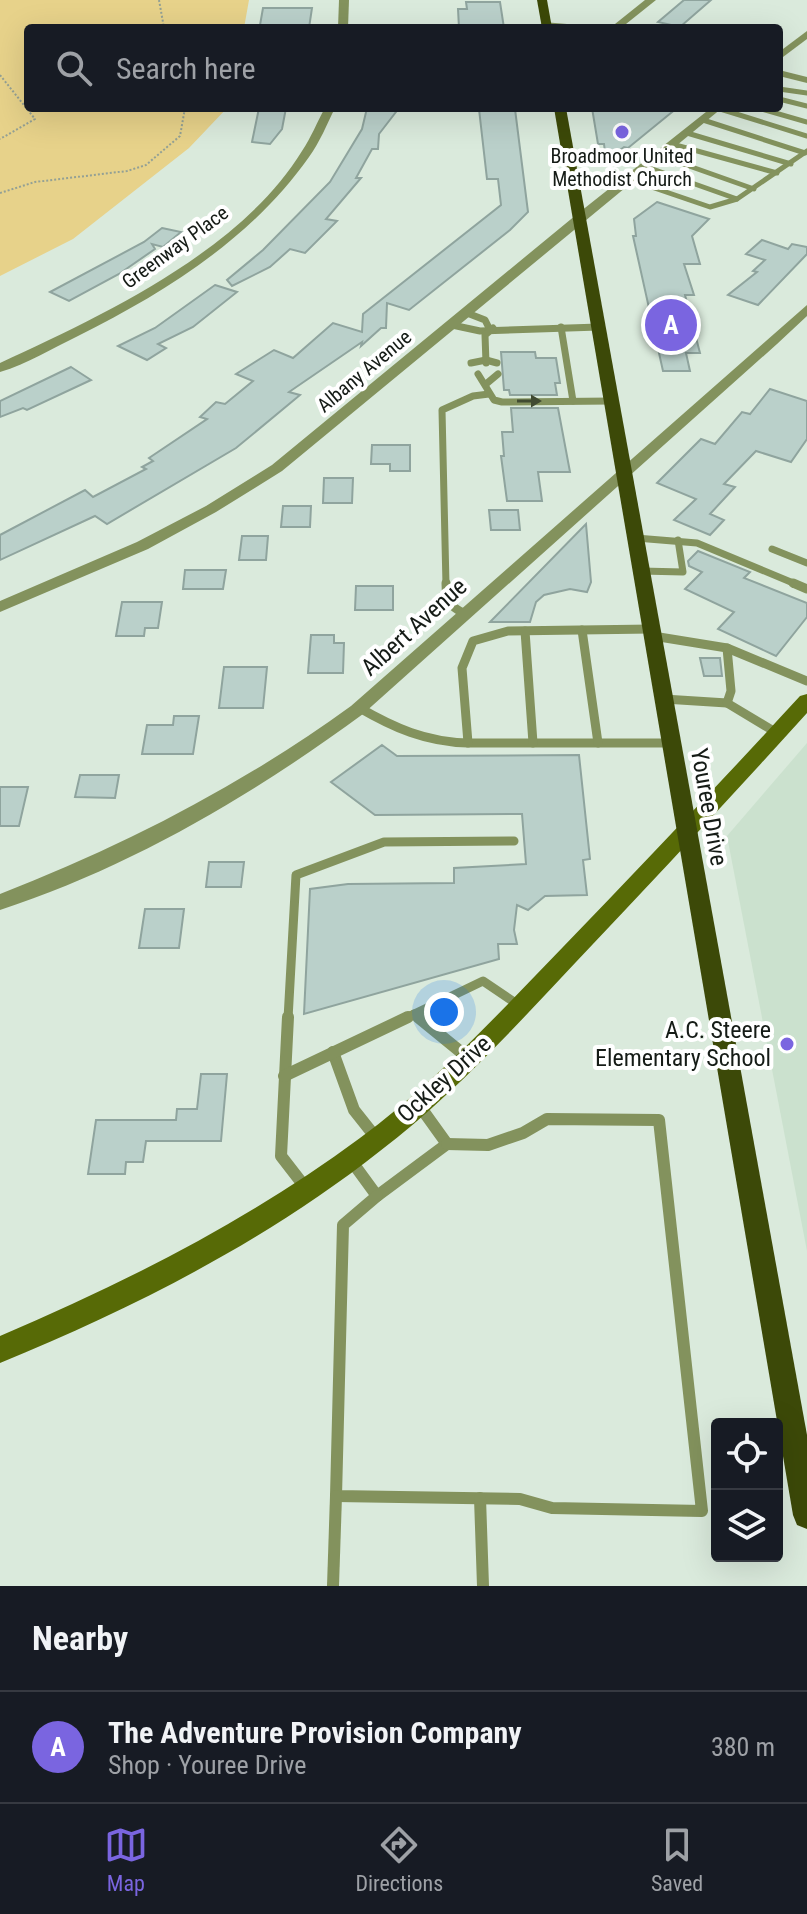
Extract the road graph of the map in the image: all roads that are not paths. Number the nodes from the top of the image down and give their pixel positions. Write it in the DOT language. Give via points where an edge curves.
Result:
graph roads {
  1 [pos="344,0"];
  2 [pos="542,0"];
  3 [pos="651,0"];
  4 [pos="343,24"];
  5 [pos="547,24"];
  6 [pos="620,24"];
  7 [pos="807,34"];
  8 [pos="783,54"];
  9 [pos="783,74"];
  10 [pos="807,80"];
  11 [pos="783,90"];
  12 [pos="807,93"];
  13 [pos="783,100"];
  14 [pos="807,106"];
  15 [pos="328,112"];
  16 [pos="561,112"];
  17 [pos="712,112"];
  18 [pos="730,112"];
  19 [pos="772,112"];
  20 [pos="703,120"];
  21 [pos="807,122"];
  22 [pos="687,133"];
  23 [pos="807,136"];
  24 [pos="672,144"];
  25 [pos="806,152"];
  26 [pos="658,155"];
  27 [pos="791,164"];
  28 [pos="644,166"];
  29 [pos="777,173"];
  30 [pos="628,179"];
  31 [pos="754,189"];
  32 [pos="737,199"];
  33 [pos="580,217"];
  34 [pos="807,309"];
  35 [pos="467,313"];
  36 [pos="452,325"];
  37 [pos="561,327"];
  38 [pos="599,327"];
  39 [pos="491,328"];
  40 [pos="497,363"];
  41 [pos="0,368"];
  42 [pos="475,374"];
  43 [pos="487,374"];
  44 [pos="498,374"];
  45 [pos="486,384"];
  46 [pos="489,394"];
  47 [pos="573,401"];
  48 [pos="612,401"];
  49 [pos="624,473"];
  50 [pos="636,538"];
  51 [pos="678,540"];
  52 [pos="772,549"];
  53 [pos="807,563"];
  54 [pos="641,571"];
  55 [pos="807,589"];
  56 [pos="0,607"];
  57 [pos="465,614"];
  58 [pos="582,630"];
  59 [pos="525,631"];
  60 [pos="652,632"];
  61 [pos="727,648"];
  62 [pos="807,681"];
  63 [pos="664,699"];
  64 [pos="807,701"];
  65 [pos="727,703"];
  66 [pos="358,707"];
  67 [pos="777,733"];
  68 [pos="468,743"];
  69 [pos="533,743"];
  70 [pos="598,743"];
  71 [pos="672,743"];
  72 [pos="687,831"];
  73 [pos="514,841"];
  74 [pos="0,902"];
  75 [pos="521,1007"];
  76 [pos="414,1014"];
  77 [pos="333,1052"];
  78 [pos="469,1059"];
  79 [pos="284,1076"];
  80 [pos="418,1105"];
  81 [pos="377,1139"];
  82 [pos="447,1144"];
  83 [pos="350,1159"];
  84 [pos="306,1190"];
  85 [pos="377,1196"];
  86 [pos="0,1350"];
  87 [pos="336,1496"];
  88 [pos="480,1498"];
  89 [pos="807,1515"];
  90 [pos="333,1586"];
  91 [pos="483,1586"];
  1 -- 4 [label="street"];
  2 -- 5 [label="main road"];
  3 -- 6 [label="street"];
  7 -- 8 [label="street"];
  9 -- 10 [label="street"];
  11 -- 12 [label="lane"];
  13 -- 14 [label="lane"];
  15 -- 41 [label="street, Greenway Place" via="289,176 229,234 126,306"];
  16 -- 33 [label="main road, Youree Drive"];
  17 -- 20 [label="street, Albany Avenue"];
  18 -- 23 [label="lane"];
  19 -- 21 [label="lane"];
  20 -- 22 [label="street, Albany Avenue"];
  20 -- 25 [label="lane"];
  22 -- 24 [label="street, Albany Avenue"];
  22 -- 27 [label="lane"];
  24 -- 26 [label="street, Albany Avenue"];
  24 -- 29 [label="lane"];
  25 -- 27 [label="lane"];
  26 -- 28 [label="street, Albany Avenue"];
  26 -- 31 [label="lane"];
  27 -- 29 [label="lane"];
  28 -- 30 [label="street, Albany Avenue"];
  28 -- 32 [label="lane"];
  29 -- 31 [label="lane"];
  30 -- 32 [label="lane" via="710,207"];
  30 -- 33 [label="street, Albany Avenue"];
  31 -- 32 [label="lane"];
  33 -- 35 [label="street, Albany Avenue"];
  33 -- 38 [label="main road, Youree Drive"];
  34 -- 49 [label="street, Albert Avenue"];
  35 -- 36 [label="street, Albany Avenue"];
  35 -- 39 [label="lane"];
  36 -- 39 [label="lane"];
  36 -- 56 [label="street, Albany Avenue" via="298,452 230,500 150,544"];
  37 -- 38 [label="lane"];
  37 -- 39 [label="lane"];
  37 -- 47 [label="lane"];
  38 -- 48 [label="main road, Youree Drive"];
  39 -- 40 [label="lane" via="480,362"];
  42 -- 45 [label="lane"];
  43 -- 45 [label="lane"];
  44 -- 45 [label="lane"];
  45 -- 46 [label="lane"];
  46 -- 47 [label="lane, one-way" via="502,402"];
  46 -- 57 [label="lane" via="442,410 446,599"];
  47 -- 48 [label="lane"];
  48 -- 49 [label="main road, Youree Drive"];
  49 -- 50 [label="main road, Youree Drive"];
  49 -- 57 [label="street, Albert Avenue"];
  50 -- 51 [label="lane"];
  50 -- 54 [label="main road, Youree Drive"];
  51 -- 54 [label="lane" via="683,572"];
  51 -- 55 [label="lane"];
  52 -- 53 [label="lane"];
  54 -- 60 [label="main road, Youree Drive"];
  57 -- 66 [label="street, Albert Avenue"];
  58 -- 59 [label="lane"];
  58 -- 60 [label="lane"];
  58 -- 70 [label="lane"];
  59 -- 68 [label="lane" via="473,641 462,668"];
  59 -- 69 [label="lane"];
  60 -- 61 [label="lane"];
  60 -- 63 [label="main road, Youree Drive"];
  61 -- 62 [label="lane"];
  61 -- 65 [label="lane"];
  63 -- 65 [label="lane"];
  63 -- 71 [label="main road, Youree Drive"];
  64 -- 67 [label="street, Ockley Drive"];
  65 -- 67 [label="lane"];
  66 -- 68 [label="lane" via="406,735 436,744"];
  66 -- 74 [label="street, Albert Avenue" via="188,820 112,858"];
  67 -- 72 [label="street, Ockley Drive"];
  68 -- 69 [label="lane"];
  69 -- 70 [label="lane"];
  70 -- 71 [label="lane"];
  71 -- 72 [label="main road, Youree Drive"];
  72 -- 75 [label="street, Ockley Drive"];
  72 -- 89 [label="main road, Youree Drive"];
  73 -- 79 [label="lane" via="384,842 296,875"];
  75 -- 76 [label="lane" via="483,981"];
  75 -- 78 [label="street, Ockley Drive"];
  76 -- 77 [label="lane"];
  76 -- 78 [label="lane"];
  77 -- 79 [label="lane"];
  77 -- 81 [label="lane" via="354,1110"];
  78 -- 80 [label="street, Ockley Drive"];
  79 -- 84 [label="lane" via="281,1156"];
  80 -- 81 [label="street, Ockley Drive"];
  80 -- 82 [label="lane"];
  81 -- 83 [label="street, Ockley Drive"];
  82 -- 85 [label="lane"];
  82 -- 88 [label="lane" via="488,1145 547,1119 659,1120 702,1511 552,1508 520,1499"];
  83 -- 84 [label="street, Ockley Drive"];
  83 -- 85 [label="lane"];
  84 -- 86 [label="street, Ockley Drive" via="171,1272"];
  85 -- 87 [label="lane" via="343,1225"];
  87 -- 88 [label="lane"];
  87 -- 90 [label="lane"];
  88 -- 91 [label="lane"];
}
